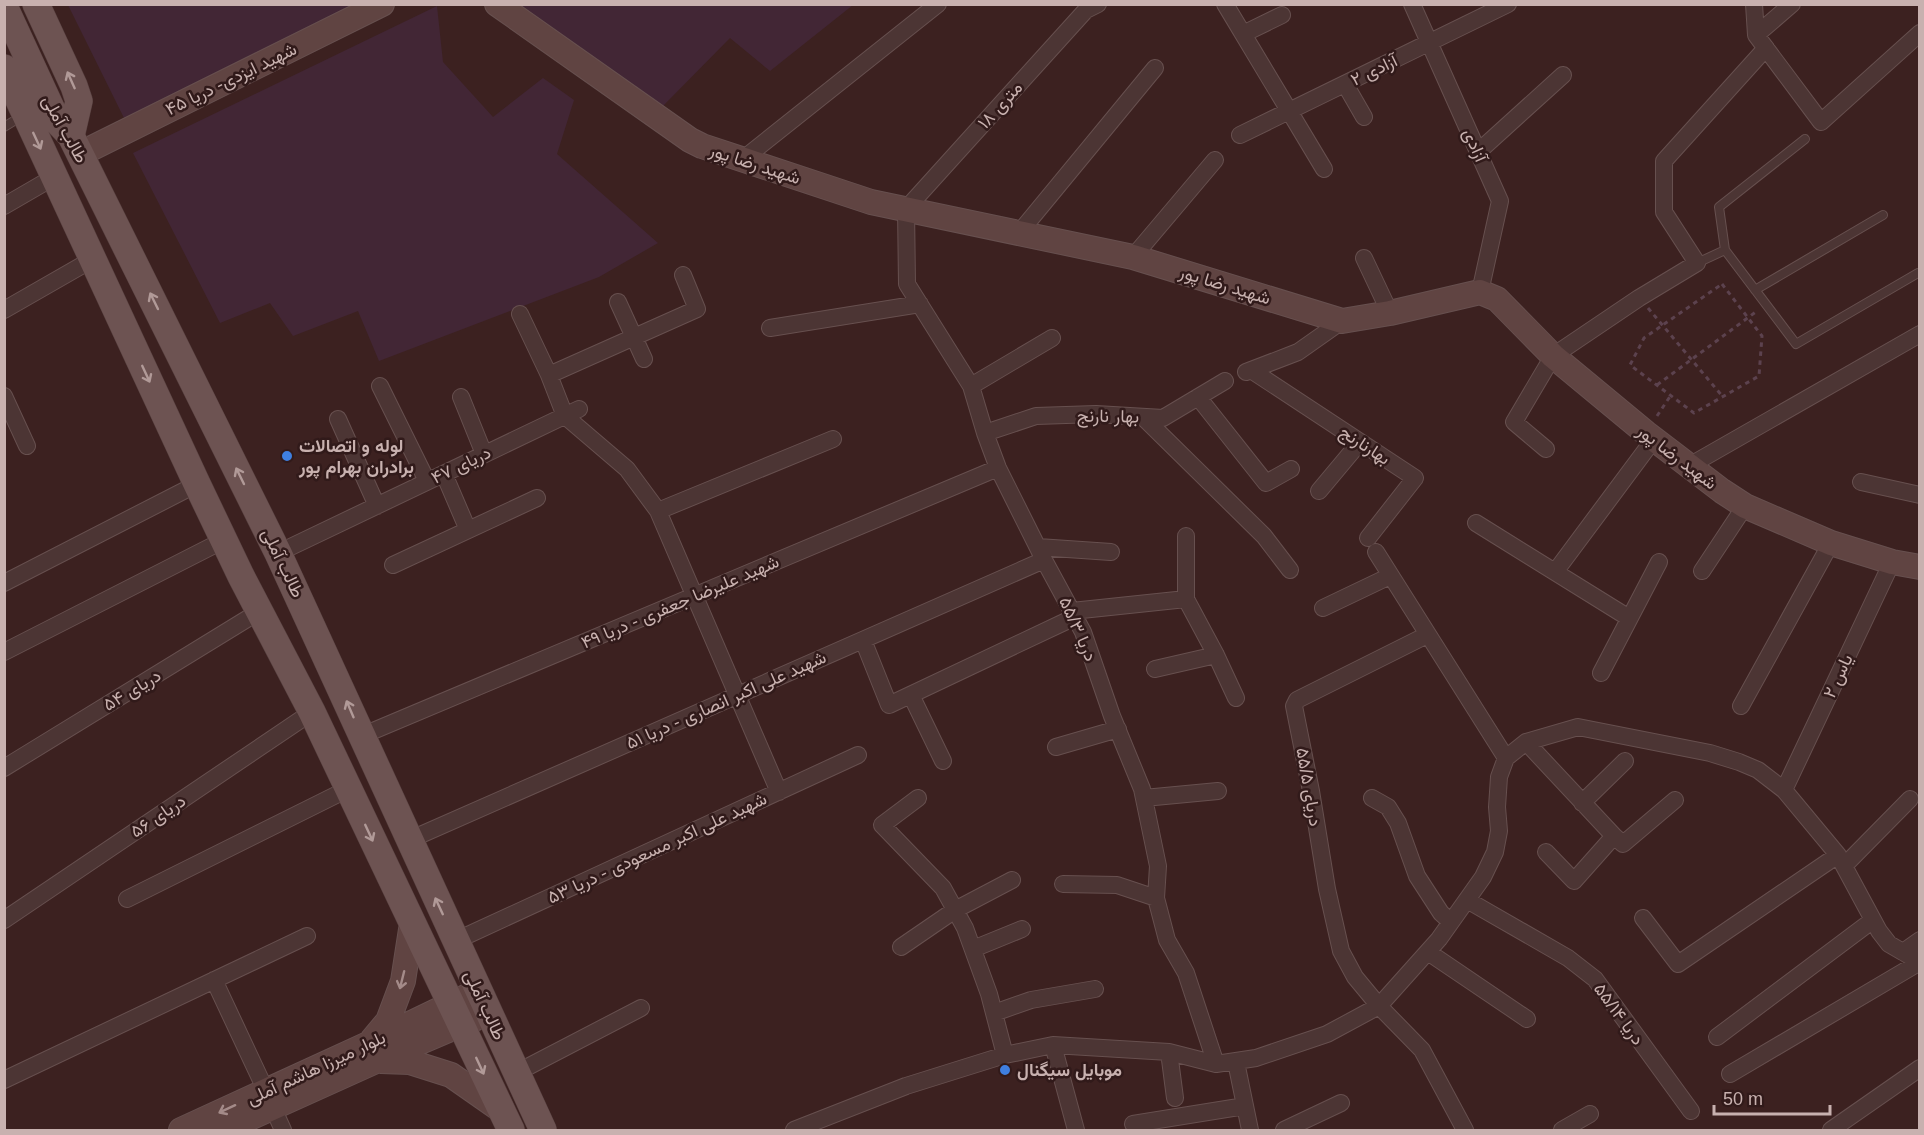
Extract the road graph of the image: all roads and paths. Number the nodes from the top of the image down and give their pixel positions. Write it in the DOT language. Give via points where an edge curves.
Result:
graph roads {
  1 [pos="36,4"];
  2 [pos="382,4"];
  3 [pos="497,4"];
  4 [pos="938,4"];
  5 [pos="1098,4"];
  6 [pos="1225,4"];
  7 [pos="1412,4"];
  8 [pos="1508,4"];
  9 [pos="1754,4"];
  10 [pos="1792,4"];
  11 [pos="4,6"];
  12 [pos="1282,15"];
  13 [pos="1920,33"];
  14 [pos="1243,34"];
  15 [pos="1761,42"];
  16 [pos="1429,43"];
  17 [pos="4,68"];
  18 [pos="1155,69"];
  19 [pos="1563,75"];
  20 [pos="1345,84"];
  21 [pos="4,93"];
  22 [pos="1289,110"];
  23 [pos="1364,117"];
  24 [pos="15,121"];
  25 [pos="1240,135"];
  26 [pos="1805,140"];
  27 [pos="75,145"];
  28 [pos="1478,152"];
  29 [pos="742,159"];
  30 [pos="1215,160"];
  31 [pos="1324,169"];
  32 [pos="54,177"];
  33 [pos="4,206"];
  34 [pos="906,209"];
  35 [pos="1883,215"];
  36 [pos="1019,233"];
  37 [pos="1725,250"];
  38 [pos="1133,257"];
  39 [pos="1364,258"];
  40 [pos="93,260"];
  41 [pos="1697,263"];
  42 [pos="1918,273"];
  43 [pos="683,275"];
  44 [pos="1755,290"];
  45 [pos="1480,292"];
  46 [pos="1639,298"];
  47 [pos="618,302"];
  48 [pos="920,304"];
  49 [pos="1766,305"];
  50 [pos="4,310"];
  51 [pos="1390,313"];
  52 [pos="520,314"];
  53 [pos="1748,317"];
  54 [pos="1342,321"];
  55 [pos="1663,326"];
  56 [pos="770,328"];
  57 [pos="1920,334"];
  58 [pos="634,337"];
  59 [pos="1052,338"];
  60 [pos="1553,356"];
  61 [pos="644,359"];
  62 [pos="1692,360"];
  63 [pos="549,375"];
  64 [pos="1225,381"];
  65 [pos="1657,385"];
  66 [pos="380,386"];
  67 [pos="971,386"];
  68 [pos="1671,395"];
  69 [pos="4,396"];
  70 [pos="460,397"];
  71 [pos="1723,397"];
  72 [pos="1198,398"];
  73 [pos="572,412"];
  74 [pos="1143,417"];
  75 [pos="338,419"];
  76 [pos="985,433"];
  77 [pos="1650,436"];
  78 [pos="833,439"];
  79 [pos="1360,442"];
  80 [pos="27,446"];
  81 [pos="1546,449"];
  82 [pos="484,454"];
  83 [pos="1689,466"];
  84 [pos="998,468"];
  85 [pos="1291,469"];
  86 [pos="444,474"];
  87 [pos="427,482"];
  88 [pos="1861,482"];
  89 [pos="197,484"];
  90 [pos="1318,491"];
  91 [pos="1920,495"];
  92 [pos="537,498"];
  93 [pos="377,506"];
  94 [pos="1745,506"];
  95 [pos="658,511"];
  96 [pos="262,519"];
  97 [pos="1476,523"];
  98 [pos="468,530"];
  99 [pos="1186,536"];
  100 [pos="224,540"];
  101 [pos="1831,543"];
  102 [pos="278,552"];
  103 [pos="1111,552"];
  104 [pos="1041,553"];
  105 [pos="1659,562"];
  106 [pos="1892,562"];
  107 [pos="393,565"];
  108 [pos="1920,567"];
  109 [pos="1290,570"];
  110 [pos="1702,571"];
  111 [pos="1555,572"];
  112 [pos="241,576"];
  113 [pos="1390,576"];
  114 [pos="4,583"];
  115 [pos="694,596"];
  116 [pos="1186,599"];
  117 [pos="1323,608"];
  118 [pos="260,611"];
  119 [pos="1073,614"];
  120 [pos="1629,618"];
  121 [pos="1427,635"];
  122 [pos="863,640"];
  123 [pos="4,652"];
  124 [pos="1216,655"];
  125 [pos="329,660"];
  126 [pos="1155,669"];
  127 [pos="1601,672"];
  128 [pos="911,694"];
  129 [pos="738,695"];
  130 [pos="1236,698"];
  131 [pos="1741,706"];
  132 [pos="312,712"];
  133 [pos="1118,729"];
  134 [pos="361,736"];
  135 [pos="1526,742"];
  136 [pos="1056,747"];
  137 [pos="858,755"];
  138 [pos="1506,758"];
  139 [pos="943,761"];
  140 [pos="1625,761"];
  141 [pos="4,768"];
  142 [pos="348,789"];
  143 [pos="1784,790"];
  144 [pos="1218,791"];
  145 [pos="779,792"];
  146 [pos="918,798"];
  147 [pos="1144,798"];
  148 [pos="1372,798"];
  149 [pos="1910,799"];
  150 [pos="1675,800"];
  151 [pos="1582,803"];
  152 [pos="409,840"];
  153 [pos="1619,840"];
  154 [pos="1546,852"];
  155 [pos="1841,860"];
  156 [pos="1012,880"];
  157 [pos="1063,884"];
  158 [pos="1156,898"];
  159 [pos="127,899"];
  160 [pos="1467,900"];
  161 [pos="955,910"];
  162 [pos="1643,918"];
  163 [pos="4,920"];
  164 [pos="1873,920"];
  165 [pos="412,922"];
  166 [pos="1451,922"];
  167 [pos="1022,929"];
  168 [pos="307,936"];
  169 [pos="1920,940"];
  170 [pos="455,941"];
  171 [pos="901,947"];
  172 [pos="973,949"];
  173 [pos="1428,952"];
  174 [pos="1903,952"];
  175 [pos="1920,962"];
  176 [pos="214,980"];
  177 [pos="1095,989"];
  178 [pos="483,1002"];
  179 [pos="1379,1006"];
  180 [pos="641,1008"];
  181 [pos="994,1013"];
  182 [pos="456,1015"];
  183 [pos="1527,1019"];
  184 [pos="1717,1037"];
  185 [pos="1053,1045"];
  186 [pos="372,1052"];
  187 [pos="1169,1052"];
  188 [pos="1005,1055"];
  189 [pos="1236,1062"];
  190 [pos="1216,1064"];
  191 [pos="1920,1068"];
  192 [pos="516,1072"];
  193 [pos="1730,1074"];
  194 [pos="4,1080"];
  195 [pos="1175,1098"];
  196 [pos="270,1099"];
  197 [pos="1341,1103"];
  198 [pos="1245,1106"];
  199 [pos="1691,1111"];
  200 [pos="1590,1114"];
  201 [pos="506,1120"];
  202 [pos="1133,1124"];
  203 [pos="181,1131"];
  204 [pos="223,1131"];
  205 [pos="283,1131"];
  206 [pos="543,1131"];
  207 [pos="794,1131"];
  208 [pos="1076,1131"];
  209 [pos="1250,1131"];
  210 [pos="1284,1131"];
  211 [pos="1465,1131"];
  212 [pos="1562,1131"];
  213 [pos="1830,1131"];
  27 -- 1 [label="main road, one-way" via="79,102"];
  2 -- 27 [label="street, شهید ایزدی- دریا ۴۵"];
  3 -- 29 [label="street, شهید رضا پور" via="676,132 702,146"];
  4 -- 29 [label="street"];
  5 -- 34 [label="street, ۱۸ متری" via="1086,10"];
  6 -- 14 [label="street"];
  7 -- 16 [label="street, آزادی"];
  8 -- 16 [label="street, آزادی ۲"];
  9 -- 15 [label="street"];
  10 -- 15 [label="street"];
  11 -- 27 [label="main road, طالب آملی" via="57,121"];
  12 -- 14 [label="street"];
  13 -- 15 [label="street" via="1821,122"];
  14 -- 22 [label="street"];
  15 -- 41 [label="street" via="1664,161 1664,212"];
  16 -- 20 [label="street, آزادی ۲"];
  16 -- 28 [label="street, آزادی"];
  17 -- 24 [label="main road, طالب آملی"];
  18 -- 36 [label="street"];
  19 -- 28 [label="street"];
  20 -- 22 [label="street, آزادی ۲"];
  20 -- 23 [label="street"];
  21 -- 24 [label="main road"];
  22 -- 25 [label="street, آزادی ۲"];
  22 -- 31 [label="street"];
  24 -- 32 [label="main road, طالب آملی, one-way"];
  26 -- 37 [label="lane" via="1719,207"];
  96 -- 27 [label="main road, طالب آملی, one-way"];
  28 -- 45 [label="street, آزادی" via="1500,201"];
  29 -- 34 [label="street, شهید رضا پور" via="871,202"];
  30 -- 38 [label="street"];
  32 -- 33 [label="street"];
  32 -- 40 [label="main road, طالب آملی"];
  34 -- 36 [label="street, شهید رضا پور"];
  34 -- 48 [label="street, دریا ۵۵/۳" via="907,284"];
  35 -- 44 [label="lane"];
  36 -- 38 [label="street, شهید رضا پور"];
  37 -- 41 [label="lane"];
  37 -- 44 [label="lane"];
  38 -- 54 [label="street, شهید رضا پور"];
  39 -- 51 [label="street"];
  40 -- 50 [label="street"];
  40 -- 89 [label="main road, طالب آملی, one-way"];
  41 -- 46 [label="street"];
  42 -- 49 [label="lane" via="1796,344"];
  43 -- 58 [label="street" via="697,309"];
  44 -- 49 [label="lane"];
  45 -- 51 [label="street, شهید رضا پور"];
  45 -- 60 [label="street, شهید رضا پور" via="1497,299"];
  46 -- 55 [label="path"];
  46 -- 60 [label="street"];
  47 -- 58 [label="street"];
  48 -- 56 [label="street"];
  48 -- 67 [label="street, دریا ۵۵/۳"];
  49 -- 53 [label="path"];
  51 -- 54 [label="street, شهید رضا پور"];
  52 -- 63 [label="street"];
  53 -- 55 [label="path" via="1722,284"];
  53 -- 62 [label="path"];
  53 -- 71 [label="path" via="1762,336 1759,376"];
  54 -- 79 [label="street, بهارنارنج" via="1298,352 1248,371"];
  55 -- 62 [label="path"];
  55 -- 65 [label="path" via="1644,338 1630,365"];
  57 -- 83 [label="street"];
  58 -- 61 [label="street"];
  58 -- 63 [label="street"];
  59 -- 67 [label="street"];
  60 -- 77 [label="street, شهید رضا پور"];
  60 -- 81 [label="street" via="1514,422"];
  62 -- 65 [label="path"];
  62 -- 71 [label="path"];
  63 -- 73 [label="street"];
  64 -- 72 [label="street, بهار نارنج"];
  65 -- 68 [label="path"];
  66 -- 87 [label="street"];
  67 -- 76 [label="street, دریا ۵۵/۳"];
  68 -- 71 [label="path" via="1694,413"];
  68 -- 77 [label="path"];
  69 -- 80 [label="street"];
  70 -- 82 [label="street"];
  72 -- 74 [label="street, بهار نارنج" via="1162,418"];
  72 -- 85 [label="street" via="1266,483"];
  73 -- 82 [label="street, دریای ۴۷"];
  73 -- 95 [label="street" via="627,470"];
  74 -- 76 [label="street, بهار نارنج" via="1036,416"];
  74 -- 109 [label="street" via="1264,536"];
  75 -- 93 [label="street"];
  76 -- 84 [label="street, دریا ۵۵/۳"];
  77 -- 83 [label="street, شهید رضا پور"];
  77 -- 111 [label="street"];
  78 -- 95 [label="street"];
  79 -- 90 [label="street"];
  79 -- 113 [label="street, بهارنارنج" via="1415,478 1372,545"];
  82 -- 86 [label="street, دریای ۴۷"];
  83 -- 94 [label="street, شهید رضا پور"];
  84 -- 104 [label="street, دریا ۵۵/۳"];
  84 -- 115 [label="street, شهید علیرضا جعفری - دریا ۴۹"];
  86 -- 87 [label="street, دریای ۴۷"];
  86 -- 98 [label="street"];
  87 -- 93 [label="street, دریای ۴۷"];
  88 -- 91 [label="street"];
  89 -- 100 [label="main road, طالب آملی"];
  89 -- 114 [label="street"];
  92 -- 98 [label="street"];
  93 -- 102 [label="street, دریای ۴۷"];
  94 -- 101 [label="street, شهید رضا پور"];
  94 -- 110 [label="street"];
  95 -- 115 [label="street"];
  96 -- 102 [label="main road, طالب آملی"];
  96 -- 112 [label="main road" via="275,583 266,594 257,593"];
  97 -- 111 [label="street"];
  98 -- 107 [label="street"];
  99 -- 116 [label="street"];
  100 -- 112 [label="main road, طالب آملی"];
  100 -- 123 [label="street"];
  101 -- 106 [label="street, شهید رضا پور"];
  101 -- 131 [label="street"];
  102 -- 125 [label="main road, طالب آملی"];
  103 -- 104 [label="street"];
  104 -- 119 [label="street, دریا ۵۵/۳"];
  104 -- 122 [label="street, شهید علی اکبر انصاری - دریا ۵۱"];
  105 -- 120 [label="street"];
  106 -- 108 [label="street, شهید رضا پور"];
  106 -- 143 [label="street, یاس ۲"];
  111 -- 120 [label="street"];
  112 -- 118 [label="main road, طالب آملی"];
  113 -- 117 [label="street"];
  113 -- 121 [label="street"];
  115 -- 129 [label="street"];
  115 -- 134 [label="street, شهید علیرضا جعفری - دریا ۴۹"];
  116 -- 119 [label="street"];
  116 -- 124 [label="street"];
  118 -- 132 [label="main road, طالب آملی"];
  118 -- 141 [label="street, دریای ۵۴"];
  119 -- 128 [label="street"];
  119 -- 133 [label="street, دریا ۵۵/۳"];
  120 -- 127 [label="street"];
  121 -- 138 [label="street"];
  121 -- 179 [label="street, دریای ۵۵/۵" via="1296,700 1294,706 1341,951 1355,977"];
  122 -- 128 [label="street" via="889,705"];
  122 -- 129 [label="street, شهید علی اکبر انصاری - دریا ۵۱"];
  124 -- 126 [label="street"];
  124 -- 130 [label="street"];
  125 -- 132 [label="main road" via="304,629 289,632 288,649"];
  134 -- 125 [label="main road, طالب آملی, one-way"];
  128 -- 139 [label="street"];
  129 -- 145 [label="street"];
  129 -- 152 [label="street, شهید علی اکبر انصاری - دریا ۵۱"];
  132 -- 142 [label="main road, طالب آملی"];
  132 -- 163 [label="street, دریای ۵۶"];
  133 -- 136 [label="street"];
  133 -- 147 [label="street, دریا ۵۵/۳"];
  134 -- 152 [label="main road, طالب آملی"];
  135 -- 138 [label="street"];
  135 -- 143 [label="street" via="1578,727 1598,730 1739,762 1758,770"];
  135 -- 151 [label="street"];
  137 -- 145 [label="street, شهید علی اکبر مسعودی - دریا ۵۳"];
  138 -- 160 [label="street" via="1499,777 1496,852"];
  140 -- 151 [label="street"];
  142 -- 159 [label="street"];
  142 -- 165 [label="main road, طالب آملی, one-way"];
  143 -- 155 [label="street"];
  144 -- 147 [label="street"];
  145 -- 170 [label="street, شهید علی اکبر مسعودی - دریا ۵۳"];
  146 -- 161 [label="street" via="882,825 943,888"];
  147 -- 158 [label="street, دریا ۵۵/۳" via="1158,866"];
  148 -- 166 [label="street" via="1388,807 1398,823 1417,876"];
  149 -- 155 [label="street"];
  150 -- 153 [label="street"];
  151 -- 153 [label="street"];
  170 -- 152 [label="main road, طالب آملی, one-way"];
  153 -- 154 [label="street" via="1574,881"];
  155 -- 162 [label="street" via="1678,964"];
  155 -- 164 [label="street"];
  156 -- 161 [label="street"];
  157 -- 158 [label="street" via="1118,885"];
  158 -- 190 [label="street, دریا ۵۵/۳" via="1167,940 1186,973"];
  160 -- 166 [label="street"];
  160 -- 199 [label="street, دریا ۵۵/۱۴" via="1568,958 1594,979"];
  161 -- 171 [label="street"];
  161 -- 172 [label="street"];
  164 -- 174 [label="street" via="1889,944"];
  164 -- 184 [label="street"];
  165 -- 182 [label="main road, طالب آملی"];
  165 -- 186 [label="street, one-way" via="403,981"];
  166 -- 173 [label="street"];
  167 -- 172 [label="street"];
  168 -- 176 [label="street"];
  169 -- 174 [label="street"];
  170 -- 178 [label="main road, طالب آملی"];
  172 -- 181 [label="street"];
  173 -- 179 [label="street"];
  173 -- 183 [label="street"];
  174 -- 175 [label="street"];
  175 -- 193 [label="street"];
  176 -- 194 [label="street"];
  176 -- 196 [label="street"];
  177 -- 181 [label="street" via="1031,1000"];
  178 -- 182 [label="street, بلوار میرزا هاشم آملی"];
  178 -- 192 [label="main road, طالب آملی"];
  179 -- 189 [label="street" via="1327,1034"];
  179 -- 211 [label="street" via="1422,1050"];
  180 -- 192 [label="street"];
  181 -- 188 [label="street"];
  182 -- 186 [label="street, بلوار میرزا هاشم آملی"];
  182 -- 201 [label="main road, طالب آملی, one-way"];
  185 -- 187 [label="street"];
  185 -- 188 [label="street"];
  185 -- 208 [label="street"];
  186 -- 196 [label="street, بلوار میرزا هاشم آملی"];
  186 -- 201 [label="street" via="451,1075"];
  187 -- 190 [label="street"];
  187 -- 195 [label="street"];
  188 -- 207 [label="street" via="906,1086"];
  189 -- 190 [label="street"];
  189 -- 198 [label="street"];
  191 -- 213 [label="street"];
  192 -- 206 [label="main road, طالب آملی"];
  196 -- 203 [label="street, بلوار میرزا هاشم آملی, one-way"];
  196 -- 204 [label="street, بلوار میرزا هاشم آملی"];
  196 -- 205 [label="street"];
  197 -- 210 [label="street"];
  198 -- 202 [label="street"];
  198 -- 209 [label="street"];
  200 -- 212 [label="street"];
}
